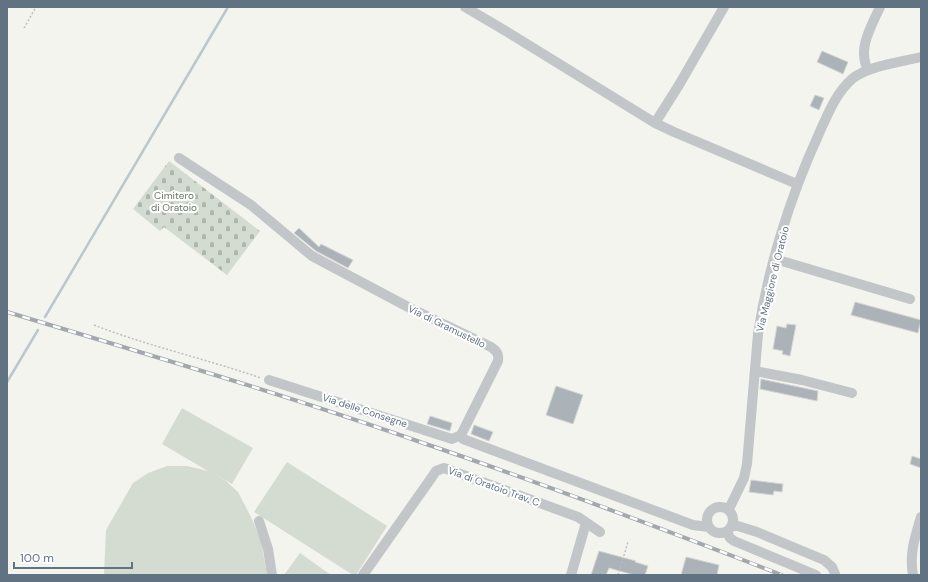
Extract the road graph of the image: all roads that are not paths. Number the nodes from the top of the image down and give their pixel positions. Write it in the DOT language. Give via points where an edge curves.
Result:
graph roads {
  1 [pos="465,7"];
  2 [pos="724,7"];
  3 [pos="880,7"];
  4 [pos="921,57"];
  5 [pos="868,70"];
  6 [pos="655,123"];
  7 [pos="179,158"];
  8 [pos="797,184"];
  9 [pos="775,259"];
  10 [pos="910,299"];
  11 [pos="755,371"];
  12 [pos="269,380"];
  13 [pos="852,393"];
  14 [pos="461,435"];
  15 [pos="729,509"];
  16 [pos="921,518"];
  17 [pos="259,521"];
  18 [pos="586,523"];
  19 [pos="708,527"];
  20 [pos="729,529"];
  21 [pos="600,532"];
  22 [pos="836,574"];
  23 [pos="272,575"];
  24 [pos="363,575"];
  25 [pos="571,575"];
  26 [pos="816,575"];
  27 [pos="913,575"];
  1 -- 6 [label="street"];
  2 -- 6 [label="street"];
  3 -- 5 [label="street" via="864,45 863,60"];
  4 -- 5 [label="street, Via Maggiore di Oratoio"];
  5 -- 8 [label="street, Via Maggiore di Oratoio" via="853,78 836,97"];
  6 -- 8 [label="street"];
  7 -- 14 [label="street, Via di Gramustello" via="251,205 320,261 497,352 498,361"];
  8 -- 9 [label="street, Via Maggiore di Oratoio"];
  9 -- 10 [label="street"];
  9 -- 11 [label="street, Via Maggiore di Oratoio" via="760,319"];
  11 -- 13 [label="street"];
  11 -- 15 [label="street, Via Maggiore di Oratoio" via="746,472"];
  12 -- 14 [label="street, Via delle Consegne" via="452,439"];
  14 -- 19 [label="street" via="463,439 520,461 693,525"];
  15 -- 19 [label="street" via="721,506 712,508 706,519"];
  15 -- 20 [label="street" via="733,516"];
  16 -- 27 [label="street" via="912,550"];
  17 -- 23 [label="street" via="268,549"];
  18 -- 21 [label="street, Via di Oratoio Trav. C"];
  18 -- 24 [label="street, Via di Oratoio Trav. C" via="578,517 448,469 440,469"];
  18 -- 25 [label="street"];
  19 -- 20 [label="street" via="719,533"];
  20 -- 22 [label="street" via="738,526 757,532 824,560"];
  20 -- 26 [label="street" via="730,538 734,541"];
}
